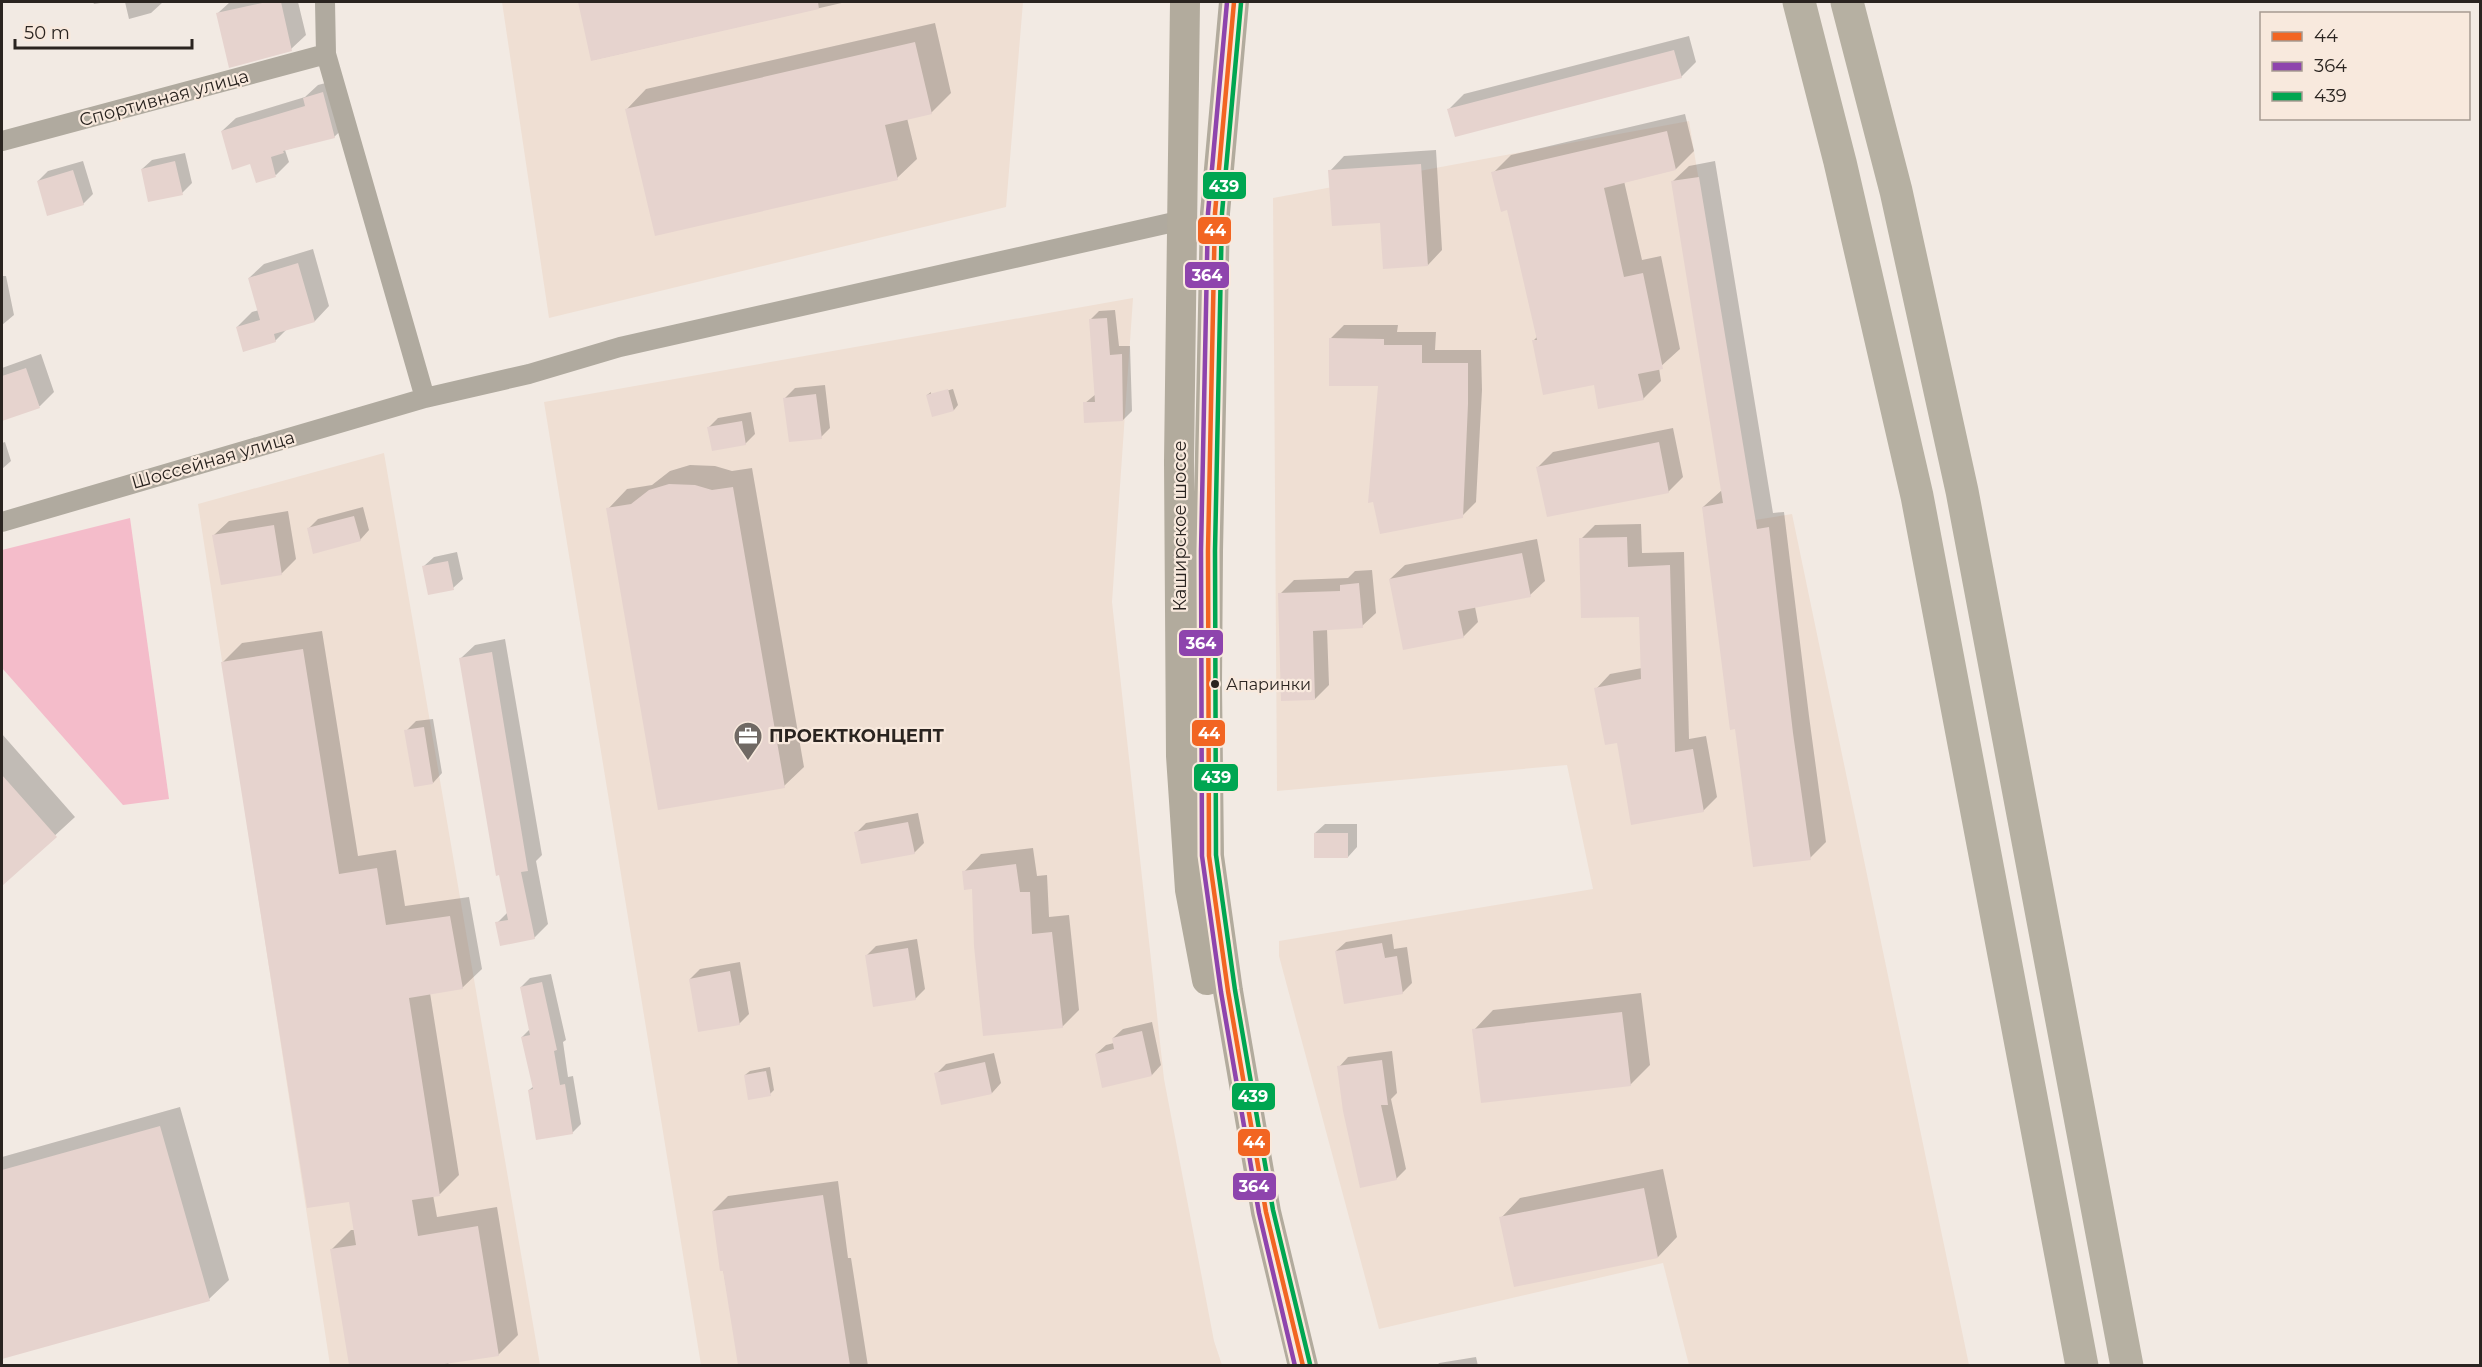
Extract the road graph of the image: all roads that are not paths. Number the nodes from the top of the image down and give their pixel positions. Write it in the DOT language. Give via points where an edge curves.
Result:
graph roads {
  1 [pos="325,2"];
  2 [pos="1185,2"];
  3 [pos="1234,2"];
  4 [pos="1799,2"];
  5 [pos="1847,2"];
  6 [pos="326,54"];
  7 [pos="2,141"];
  8 [pos="1183,220"];
  9 [pos="425,398"];
  10 [pos="2,522"];
  11 [pos="1282,1365"];
  12 [pos="1303,1365"];
  13 [pos="2082,1365"];
  14 [pos="2127,1365"];
  1 -- 6 [label="street"];
  2 -- 8 [label="main road, Каширское шоссе"];
  3 -- 12 [label="main road" via="1215,213 1207,673 1209,856 1266,1212"];
  4 -- 13 [label="highway" via="1917,496"];
  5 -- 14 [label="highway" via="1896,191 1962,491"];
  6 -- 7 [label="street, Спортивная улица"];
  6 -- 9 [label="street"];
  8 -- 9 [label="street, Шоссейная улица" via="620,347 529,374"];
  8 -- 11 [label="main road, Каширское шоссе" via="1180,744 1190,890"];
  9 -- 10 [label="street, Шоссейная улица"];
}
